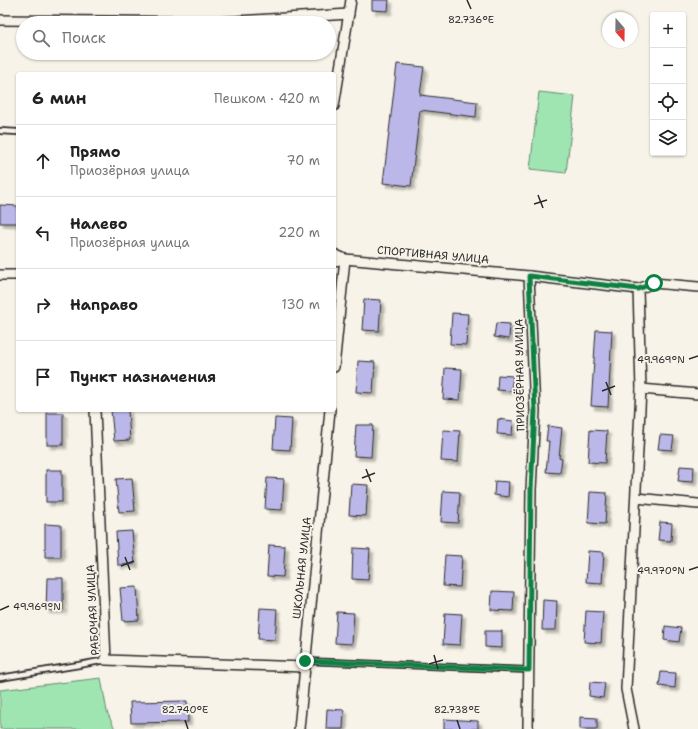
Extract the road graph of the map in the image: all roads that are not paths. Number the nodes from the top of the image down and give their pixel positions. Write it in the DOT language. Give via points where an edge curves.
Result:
graph roads {
  1 [pos="351,0"];
  2 [pos="349,14"];
  3 [pos="316,16"];
  4 [pos="0,20"];
  5 [pos="16,20"];
  6 [pos="336,94"];
  7 [pos="0,131"];
  8 [pos="16,132"];
  9 [pos="336,255"];
  10 [pos="345,259"];
  11 [pos="336,261"];
  12 [pos="0,275"];
  13 [pos="16,275"];
  14 [pos="529,276"];
  15 [pos="698,287"];
  16 [pos="638,289"];
  17 [pos="336,347"];
  18 [pos="641,388"];
  19 [pos="698,394"];
  20 [pos="95,412"];
  21 [pos="330,412"];
  22 [pos="636,498"];
  23 [pos="698,504"];
  24 [pos="106,660"];
  25 [pos="305,664"];
  26 [pos="529,670"];
  27 [pos="0,678"];
  28 [pos="299,729"];
  29 [pos="528,729"];
  30 [pos="634,729"];
  1 -- 2 [label="street"];
  2 -- 3 [label="street"];
  2 -- 6 [label="street"];
  4 -- 5 [label="street"];
  7 -- 8 [label="lane"];
  9 -- 10 [label="street"];
  10 -- 11 [label="street, СПОРТИВНАЯ УЛИЦА"];
  10 -- 14 [label="street, СПОРТИВНАЯ УЛИЦА"];
  10 -- 17 [label="street"];
  12 -- 13 [label="street"];
  14 -- 16 [label="street"];
  14 -- 26 [label="street, ПРИОЗЁРНАЯ УЛИЦА" via="535,411 531,490"];
  15 -- 16 [label="street" via="654,283"];
  16 -- 18 [label="street"];
  18 -- 19 [label="street"];
  18 -- 22 [label="street"];
  20 -- 24 [label="street, РАБОЧАЯ УЛИЦА"];
  21 -- 25 [label="street, ШКОЛЬНАЯ УЛИЦА"];
  22 -- 23 [label="street"];
  22 -- 30 [label="street" via="626,689"];
  24 -- 25 [label="street, РАБОЧАЯ УЛИЦА"];
  24 -- 27 [label="lane"];
  25 -- 26 [label="lane"];
  25 -- 28 [label="street, ШКОЛЬНАЯ УЛИЦА"];
  26 -- 29 [label="street, ПРИОЗЁРНАЯ УЛИЦА"];
}
